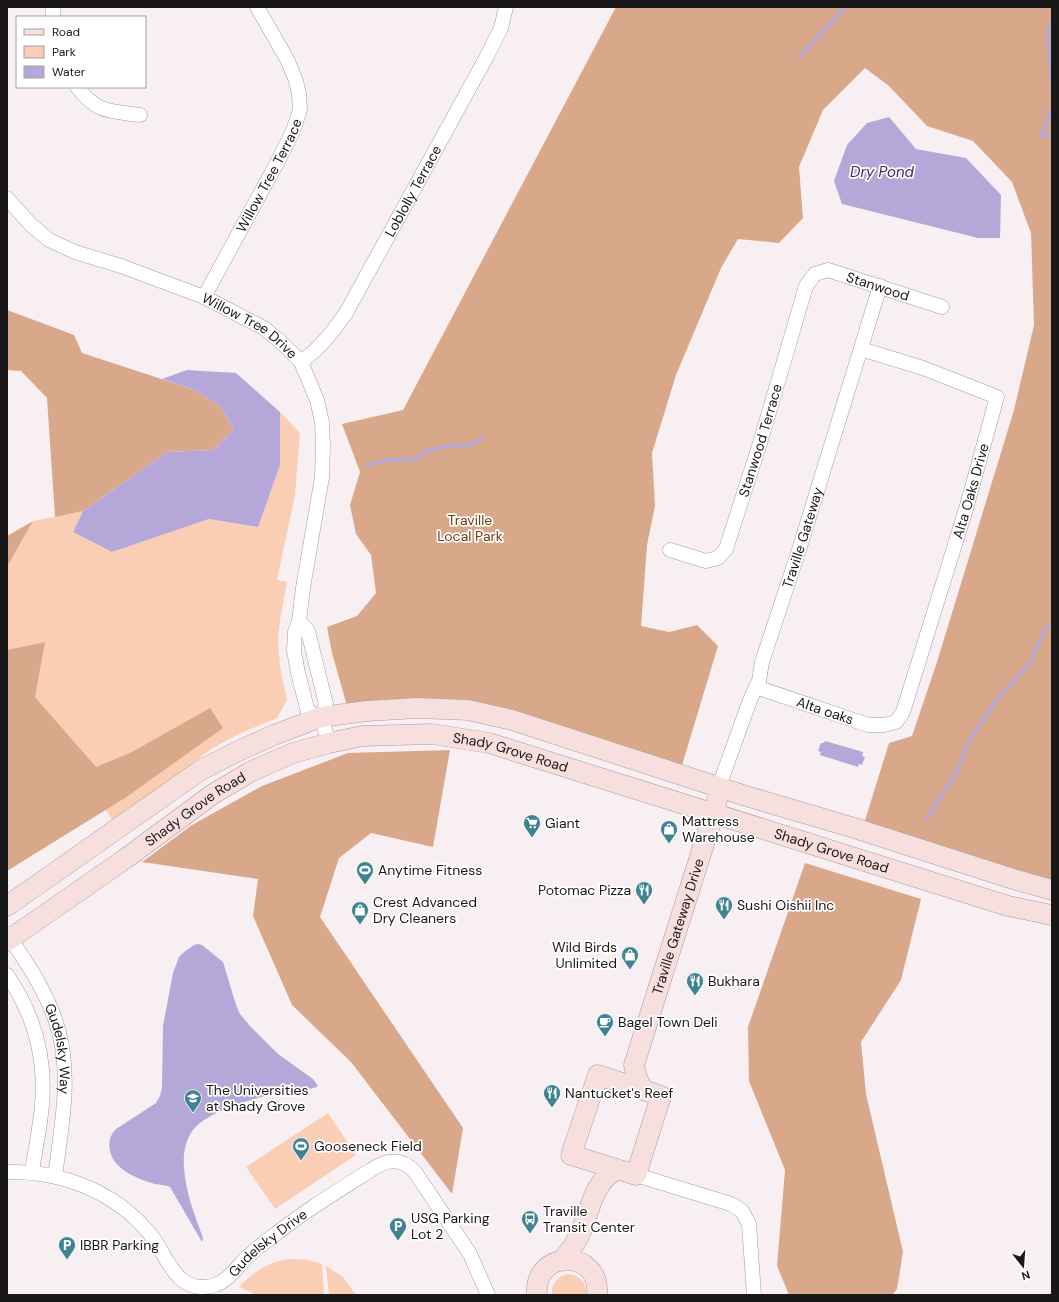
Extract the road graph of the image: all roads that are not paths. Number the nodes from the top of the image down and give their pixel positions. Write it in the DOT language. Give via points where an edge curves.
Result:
graph roads {
  1 [pos="257,7"];
  2 [pos="506,7"];
  3 [pos="78,88"];
  4 [pos="140,115"];
  5 [pos="7,198"];
  6 [pos="815,274"];
  7 [pos="880,286"];
  8 [pos="204,297"];
  9 [pos="942,307"];
  10 [pos="861,348"];
  11 [pos="301,362"];
  12 [pos="670,550"];
  13 [pos="299,621"];
  14 [pos="756,687"];
  15 [pos="321,717"];
  16 [pos="896,722"];
  17 [pos="329,743"];
  18 [pos="720,788"];
  19 [pos="714,813"];
  20 [pos="1052,890"];
  21 [pos="7,906"];
  22 [pos="1052,915"];
  23 [pos="8,938"];
  24 [pos="7,975"];
  25 [pos="634,1065"];
  26 [pos="612,1080"];
  27 [pos="643,1090"];
  28 [pos="586,1159"];
  29 [pos="7,1172"];
  30 [pos="32,1172"];
  31 [pos="626,1172"];
  32 [pos="55,1176"];
  33 [pos="592,1198"];
  34 [pos="582,1230"];
  35 [pos="562,1260"];
  36 [pos="590,1269"];
  37 [pos="535,1293"];
  38 [pos="488,1295"];
  39 [pos="597,1295"];
  40 [pos="754,1295"];
  1 -- 8 [label="street, Willow Tree Terrace" via="290,68 299,94 300,110 293,131"];
  2 -- 11 [label="street, Loblolly Terrace" via="501,28 487,56 346,313 320,347"];
  3 -- 4 [label="street" via="94,105 105,110"];
  5 -- 8 [label="street, Willow Tree Drive" via="31,225 49,240 75,252"];
  6 -- 7 [label="street, Stanwood" via="828,270"];
  6 -- 12 [label="street, Stanwood Terrace" via="806,286 726,549 718,558 706,561"];
  7 -- 9 [label="street, Stanwood"];
  7 -- 10 [label="street, Traville Gateway"];
  8 -- 11 [label="street, Willow Tree Drive" via="264,328"];
  10 -- 14 [label="street, Traville Gateway"];
  10 -- 16 [label="street, Alta Oaks Drive" via="923,368 997,397 903,712"];
  11 -- 13 [label="street, Willow Tree Drive" via="317,400 322,422 323,447 322,477"];
  13 -- 15 [label="street" via="308,631 326,704"];
  13 -- 15 [label="street, Willow Tree Drive" via="295,632 294,651 298,673 308,712"];
  14 -- 16 [label="street, Alta oaks" via="868,725"];
  14 -- 18 [label="street, Traville Gateway"];
  15 -- 17 [label="street"];
  15 -- 18 [label="main road, Shady Grove Road" via="417,708 468,710 512,720"];
  15 -- 21 [label="main road, Shady Grove Road" via="236,752 201,770"];
  17 -- 19 [label="main road, Shady Grove Road" via="362,736 432,734 489,743"];
  17 -- 23 [label="main road, Shady Grove Road" via="271,762 213,794 125,859"];
  18 -- 19 [label="main road, Traville Gateway Drive"];
  18 -- 20 [label="main road, Shady Grove Road"];
  19 -- 22 [label="main road, Shady Grove Road" via="1008,906"];
  19 -- 25 [label="main road, Traville Gateway Drive"];
  23 -- 32 [label="street, Gudelsky Way" via="48,1000 60,1040 65,1080"];
  24 -- 30 [label="street, Gudelsky Way" via="34,1025 42,1061 42,1105"];
  25 -- 26 [label="main road"];
  25 -- 27 [label="main road"];
  26 -- 27 [label="main road"];
  26 -- 28 [label="main road" via="598,1075 572,1155"];
  27 -- 31 [label="main road" via="662,1096"];
  28 -- 31 [label="main road"];
  28 -- 33 [label="main road" via="593,1180"];
  29 -- 30 [label="street, Gudelsky Drive"];
  30 -- 32 [label="street, Gudelsky Drive"];
  31 -- 33 [label="main road" via="610,1173"];
  31 -- 40 [label="street" via="732,1204 742,1211 749,1224"];
  32 -- 38 [label="street, Gudelsky Drive" via="87,1187 117,1204 143,1226 180,1278 192,1285 206,1286 226,1279 268,1239 371,1170 386,1162 400,1162 416,1172 470,1254"];
  33 -- 34 [label="main road"];
  34 -- 35 [label="main road"];
  34 -- 36 [label="main road" via="584,1255"];
  35 -- 36 [label="main road" via="577,1261"];
  35 -- 37 [label="main road" via="545,1269"];
  36 -- 39 [label="main road" via="596,1278"];
}
